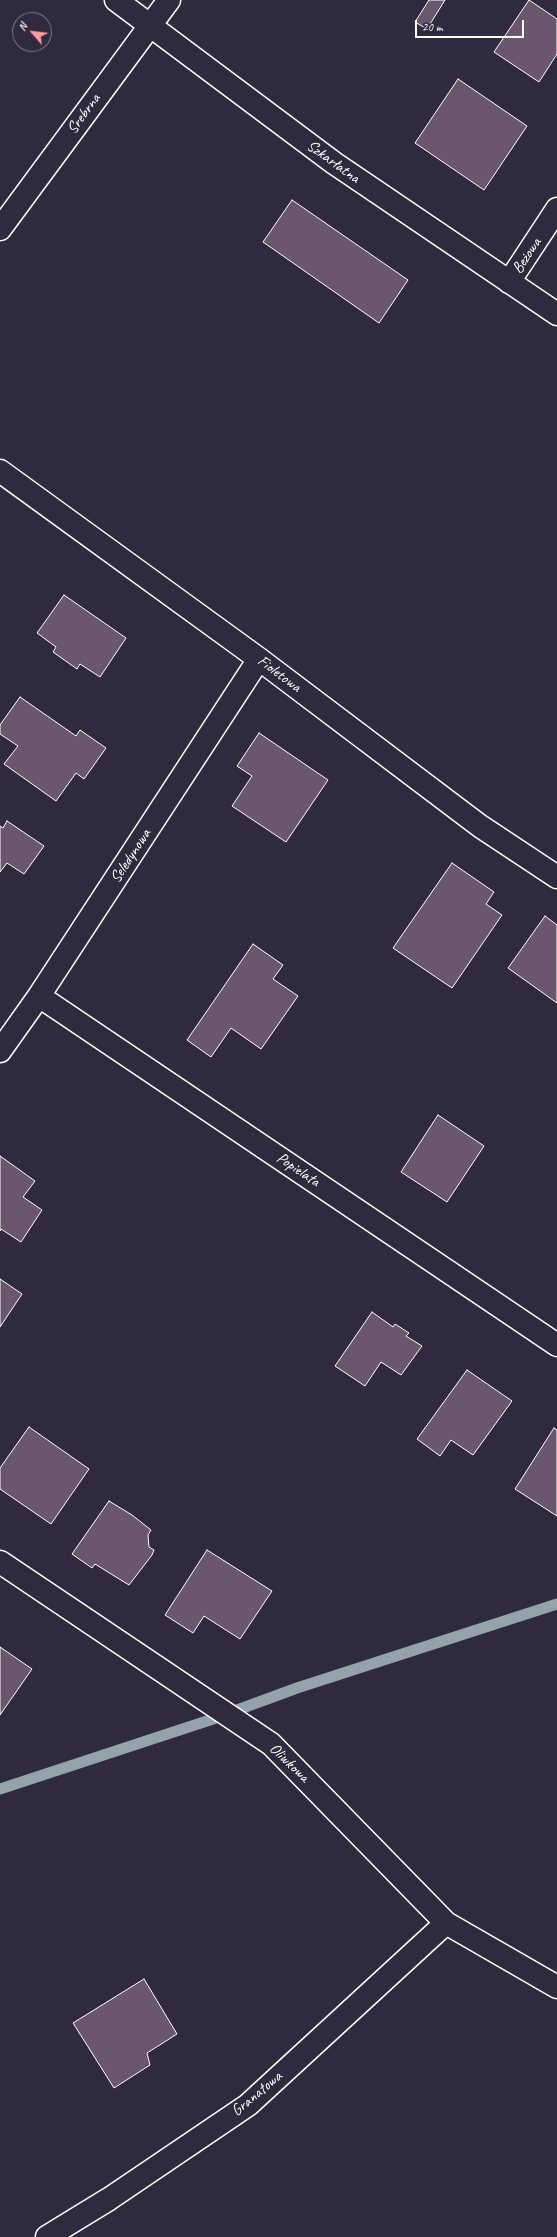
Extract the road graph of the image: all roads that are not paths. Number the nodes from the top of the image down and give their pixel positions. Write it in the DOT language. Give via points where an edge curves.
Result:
graph roads {
  1 [pos="116,0"];
  2 [pos="169,0"];
  3 [pos="150,25"];
  4 [pos="557,209"];
  5 [pos="0,229"];
  6 [pos="509,282"];
  7 [pos="557,314"];
  8 [pos="0,471"];
  9 [pos="259,659"];
  10 [pos="557,877"];
  11 [pos="39,996"];
  12 [pos="0,1051"];
  13 [pos="557,1345"];
  14 [pos="0,1562"];
  15 [pos="446,1923"];
  16 [pos="557,1988"];
  17 [pos="47,2237"];
  1 -- 3 [label="street, Szkarłatna"];
  2 -- 3 [label="street, Srebrna"];
  3 -- 5 [label="street, Srebrna"];
  3 -- 6 [label="street, Szkarłatna" via="334,163"];
  4 -- 6 [label="street, Beżowa"];
  6 -- 7 [label="street, Szkarłatna"];
  8 -- 9 [label="street, Fioletowa"];
  9 -- 10 [label="street, Fioletowa" via="480,826"];
  9 -- 11 [label="street, Seledynowa"];
  11 -- 12 [label="street, Seledynowa"];
  11 -- 13 [label="street, Popielata"];
  14 -- 15 [label="street, Oliwkowa" via="271,1744"];
  15 -- 16 [label="street, Oliwkowa"];
  15 -- 17 [label="street, Granatowa" via="248,2105 116,2195"];
}
